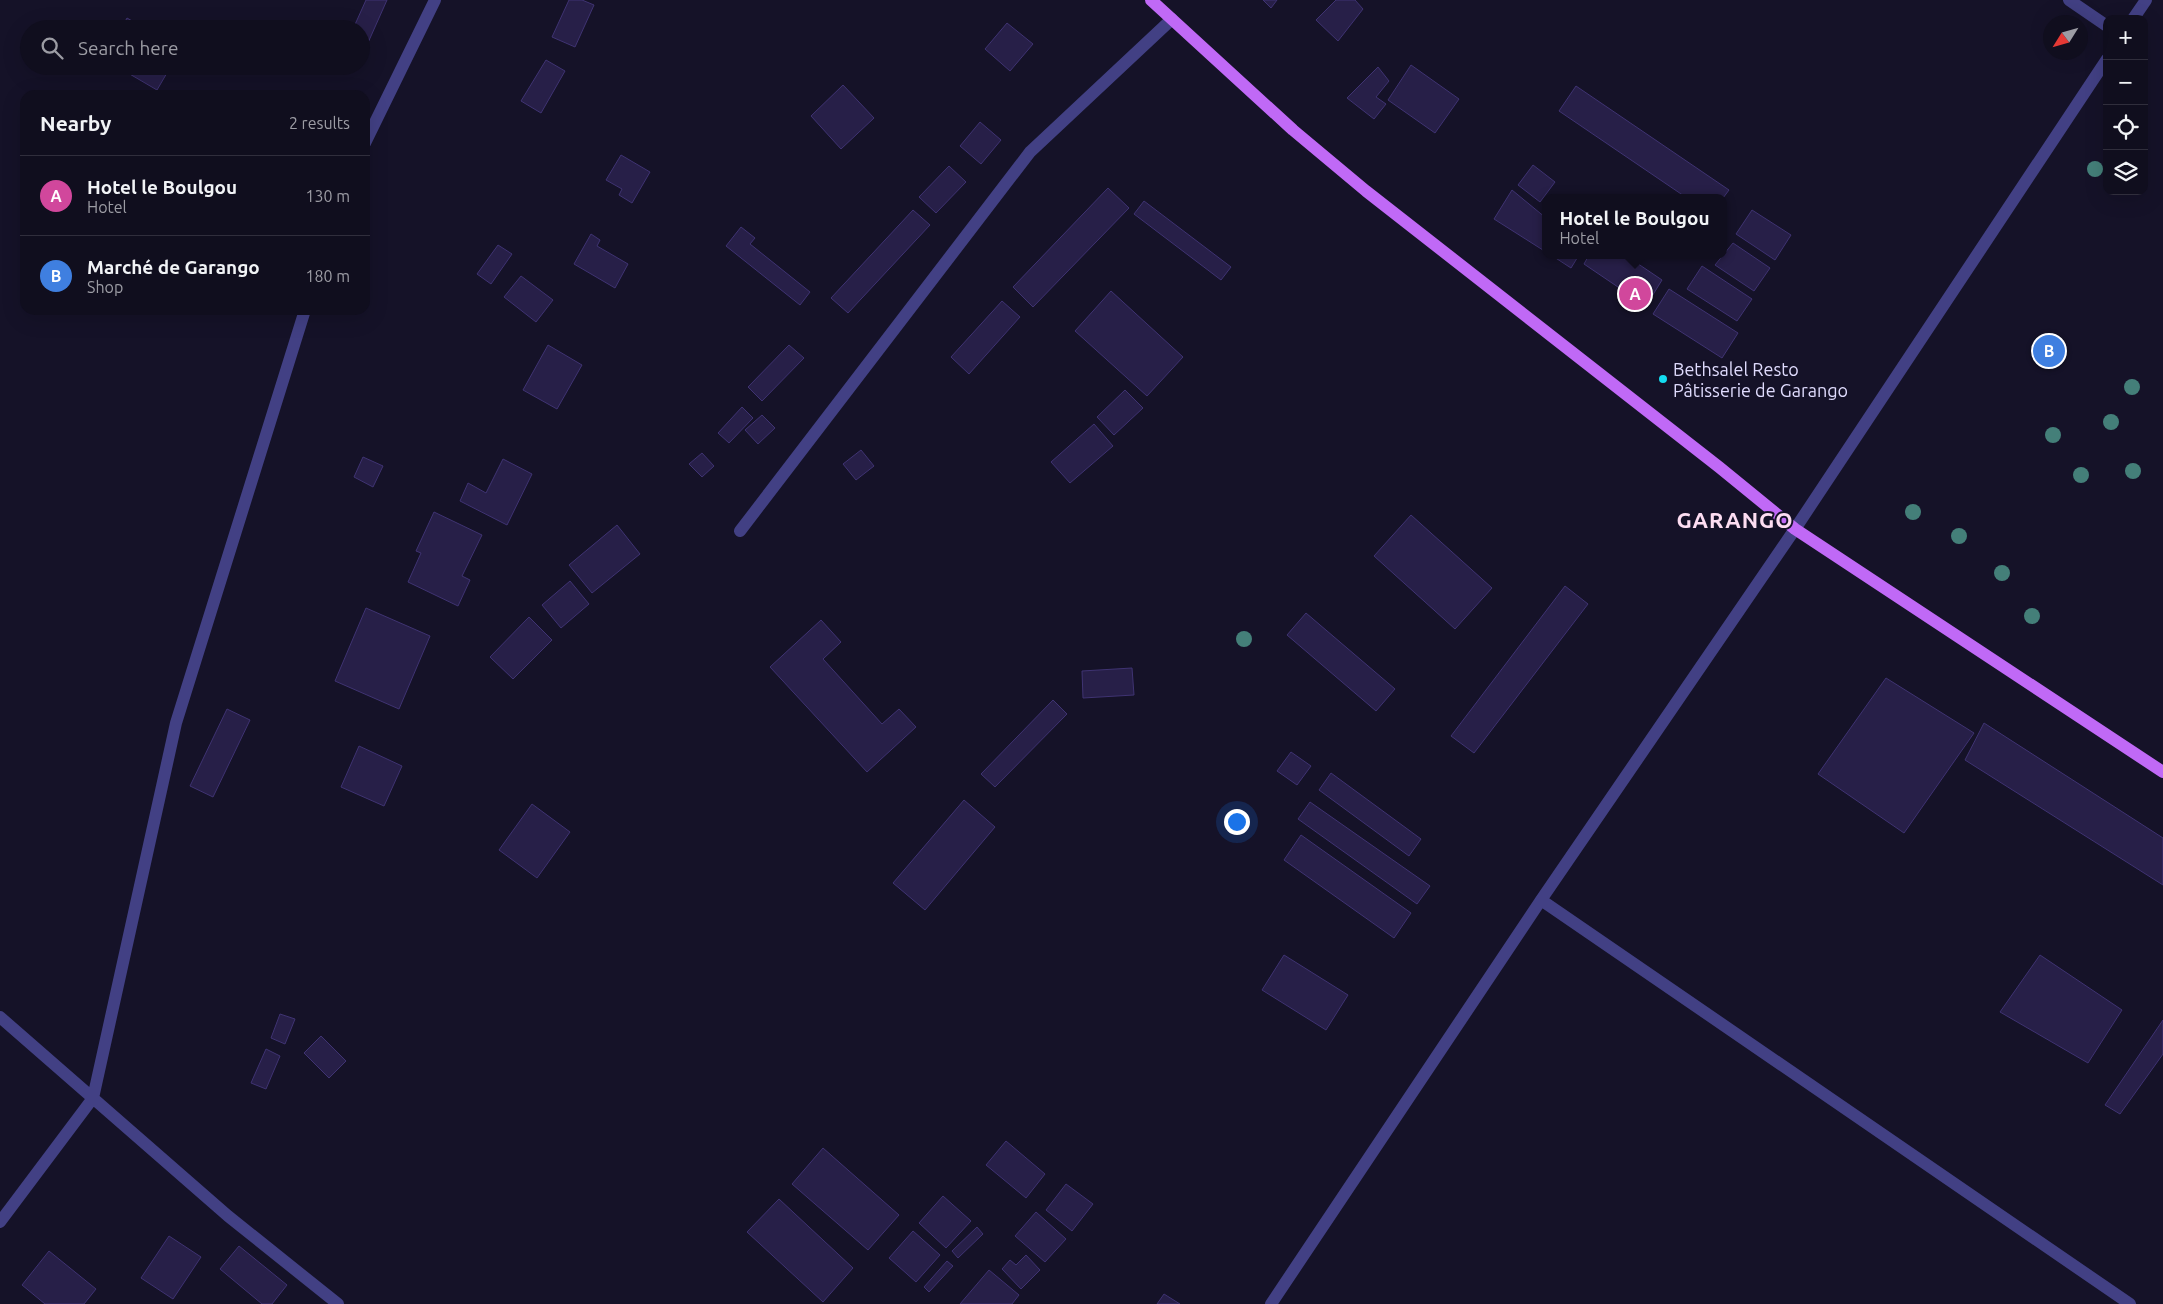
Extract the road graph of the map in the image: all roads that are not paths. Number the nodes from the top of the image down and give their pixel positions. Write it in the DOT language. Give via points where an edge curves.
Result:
graph roads {
  1 [pos="435,0"];
  2 [pos="1151,0"];
  3 [pos="2069,0"];
  4 [pos="2146,0"];
  5 [pos="2136,15"];
  6 [pos="1172,19"];
  7 [pos="2103,23"];
  8 [pos="2106,60"];
  9 [pos="370,133"];
  10 [pos="303,315"];
  11 [pos="1795,528"];
  12 [pos="740,531"];
  13 [pos="2163,772"];
  14 [pos="1540,900"];
  15 [pos="0,1017"];
  16 [pos="92,1098"];
  17 [pos="0,1222"];
  18 [pos="338,1304"];
  19 [pos="1271,1304"];
  20 [pos="2130,1304"];
  1 -- 9 [label="street"];
  2 -- 6 [label="main road"];
  3 -- 7 [label="street"];
  4 -- 5 [label="street"];
  6 -- 11 [label="main road" via="1292,130 1366,191"];
  6 -- 12 [label="street" via="1030,152"];
  8 -- 11 [label="street"];
  10 -- 16 [label="street" via="176,723"];
  11 -- 13 [label="main road"];
  11 -- 14 [label="street"];
  14 -- 19 [label="street"];
  14 -- 20 [label="street"];
  15 -- 16 [label="street"];
  16 -- 17 [label="street"];
  16 -- 18 [label="street" via="228,1216"];
}
